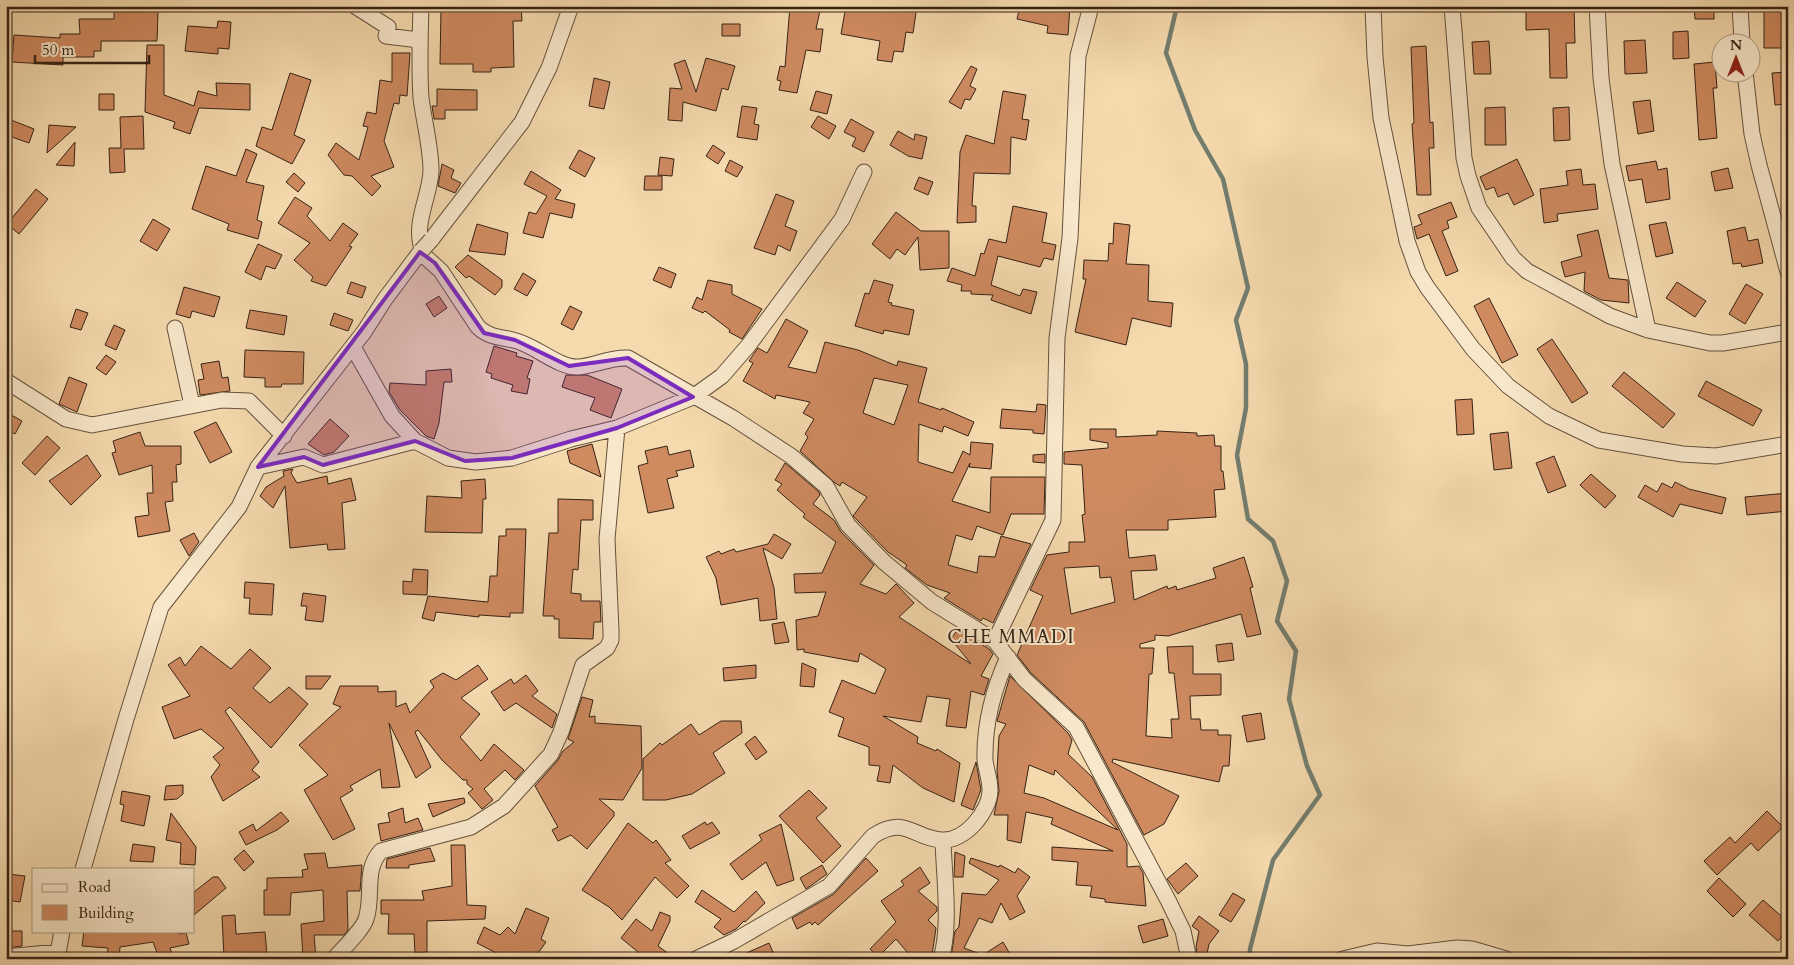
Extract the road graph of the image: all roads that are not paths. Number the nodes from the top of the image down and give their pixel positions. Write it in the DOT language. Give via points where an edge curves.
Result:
graph roads {
  1 [pos="355,6"];
  2 [pos="421,6"];
  3 [pos="571,6"];
  4 [pos="1091,6"];
  5 [pos="1373,6"];
  6 [pos="1452,6"];
  7 [pos="1597,6"];
  8 [pos="1740,6"];
  9 [pos="1741,32"];
  10 [pos="420,40"];
  11 [pos="1746,82"];
  12 [pos="864,172"];
  13 [pos="424,248"];
  14 [pos="1788,272"];
  15 [pos="175,328"];
  16 [pos="1648,330"];
  17 [pos="1788,332"];
  18 [pos="353,346"];
  19 [pos="6,381"];
  20 [pos="693,397"];
  21 [pos="192,405"];
  22 [pos="616,428"];
  23 [pos="284,436"];
  24 [pos="415,441"];
  25 [pos="1788,444"];
  26 [pos="258,467"];
  27 [pos="995,641"];
  28 [pos="1008,656"];
  29 [pos="943,841"];
  30 [pos="83,868"];
  31 [pos="62,932"];
  32 [pos="58,956"];
  33 [pos="6,957"];
  34 [pos="334,959"];
  35 [pos="696,959"];
  36 [pos="941,959"];
  37 [pos="1189,959"];
  38 [pos="1343,959"];
  39 [pos="1506,959"];
  1 -- 10 [label="street" via="388,27 386,36"];
  2 -- 10 [label="street"];
  3 -- 13 [label="street" via="550,68 522,122"];
  4 -- 27 [label="street" via="1078,56 1070,238 1057,338 1053,520"];
  5 -- 25 [label="street" via="1381,118 1407,241 1418,272 1473,348 1508,386 1549,416 1608,441 1682,454 1716,456"];
  6 -- 16 [label="street" via="1464,158 1470,184 1484,218 1513,258 1527,271 1610,316"];
  7 -- 16 [label="street" via="1601,78 1612,164"];
  8 -- 9 [label="street"];
  10 -- 13 [label="street" via="421,97 431,172 420,229 420,246 424,253"];
  11 -- 14 [label="street" via="1752,134"];
  12 -- 20 [label="street" via="842,219 748,346 722,376"];
  13 -- 18 [label="street"];
  13 -- 20 [label="street" via="484,333 515,340 569,366 587,366 615,357 628,358"];
  15 -- 21 [label="street"];
  16 -- 17 [label="street" via="1717,344"];
  18 -- 23 [label="street"];
  18 -- 24 [label="street" via="387,408"];
  19 -- 21 [label="street" via="66,419 92,425"];
  20 -- 22 [label="street"];
  20 -- 27 [label="street" via="791,456 826,486 848,525 884,562 932,602"];
  21 -- 23 [label="street" via="222,400 249,401"];
  22 -- 24 [label="street" via="512,458 476,462 448,458"];
  22 -- 34 [label="street" via="607,539 611,640 607,648 583,665 551,754 504,806 471,827 381,851 375,858 368,886 366,920"];
  23 -- 26 [label="street"];
  24 -- 26 [label="street" via="323,465 304,457"];
  26 -- 30 [label="street" via="239,507 162,607"];
  27 -- 28 [label="street"];
  28 -- 29 [label="street" via="987,718 985,761 990,789 988,800 977,820 965,832"];
  28 -- 37 [label="street" via="1024,679 1069,718 1081,734 1170,902 1183,931"];
  29 -- 35 [label="street" via="906,827 880,832 829,886 734,941"];
  29 -- 36 [label="street" via="945,907"];
  31 -- 32 [label="street"];
  32 -- 33 [label="street"];
  38 -- 39 [label="street" via="1377,951 1408,954 1457,948"];
}
